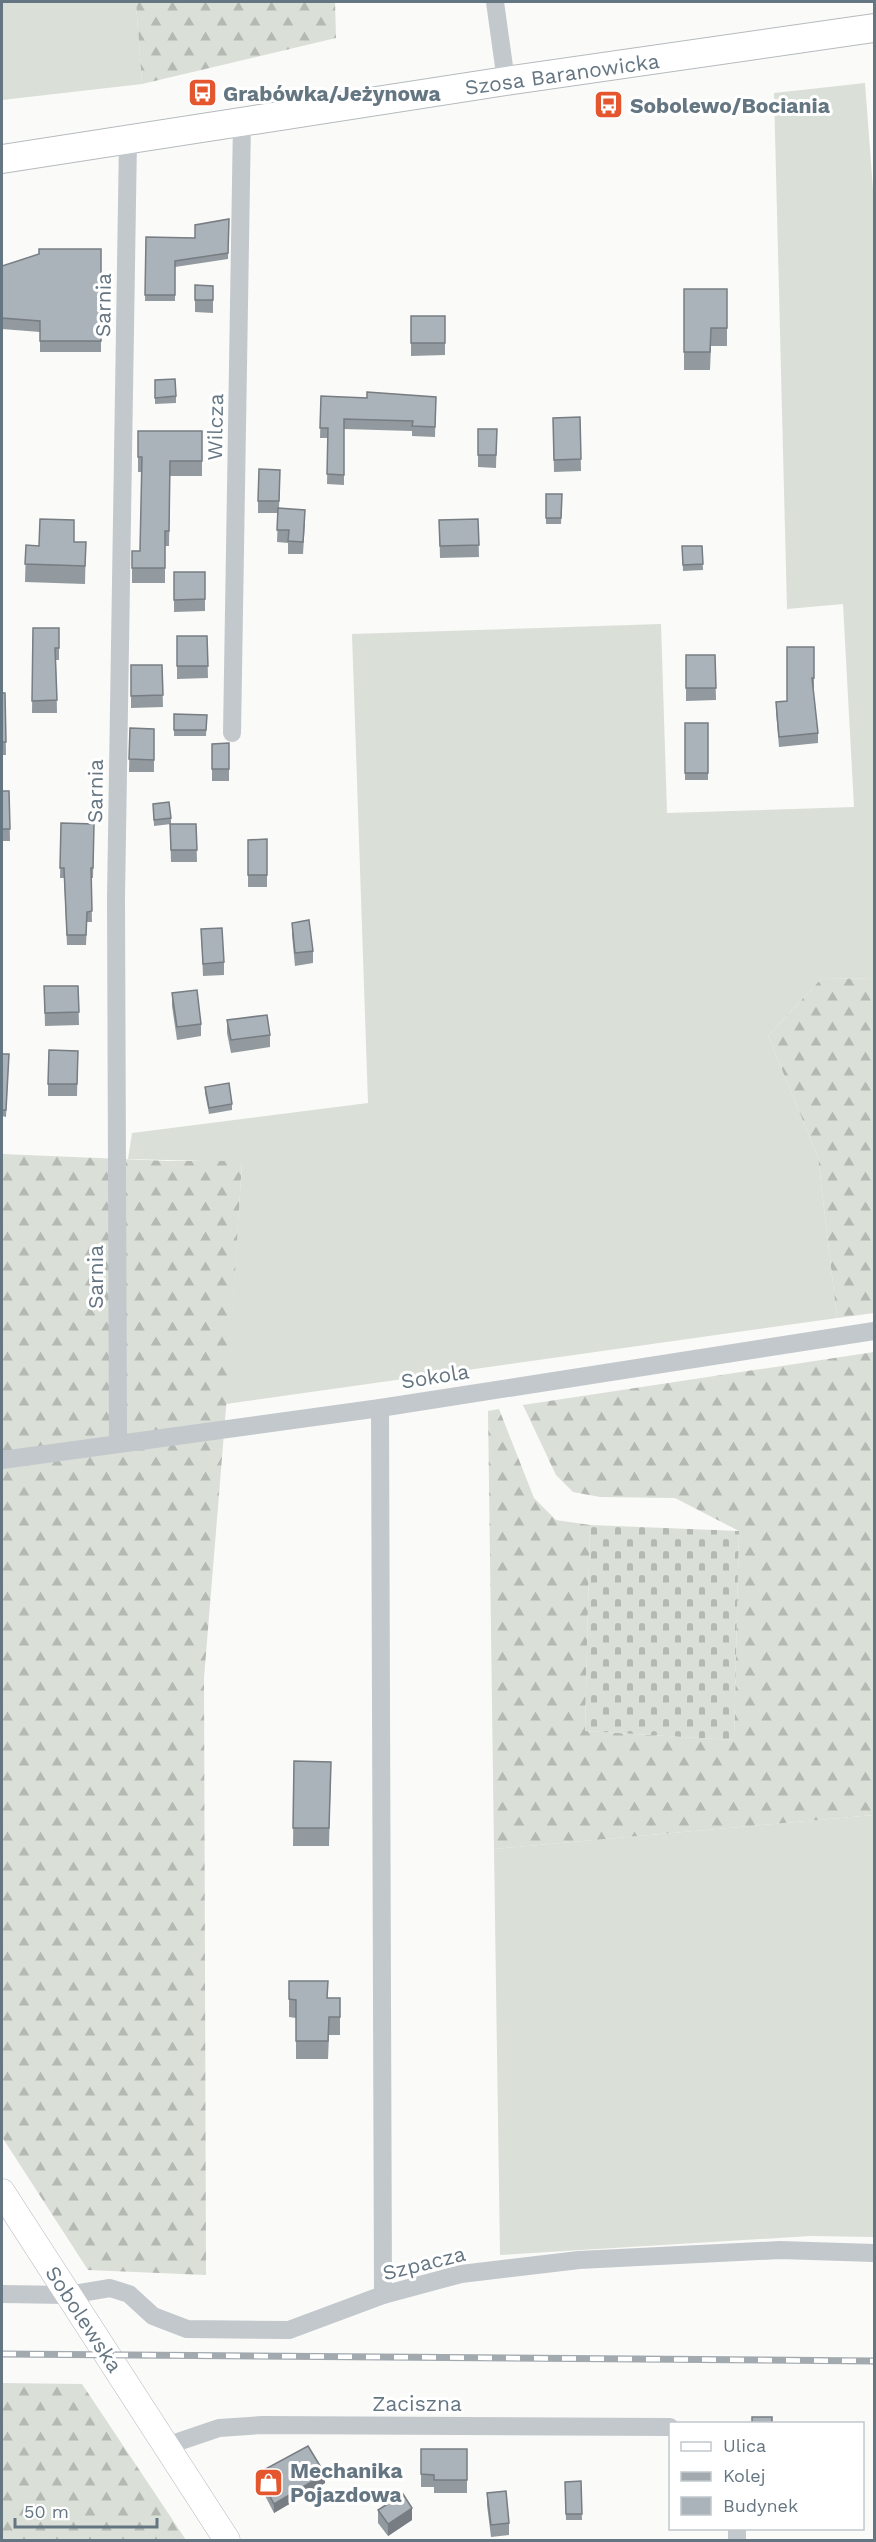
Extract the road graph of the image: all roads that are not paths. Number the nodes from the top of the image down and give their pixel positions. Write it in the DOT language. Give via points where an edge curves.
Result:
graph roads {
  1 [pos="495,2"];
  2 [pos="874,28"];
  3 [pos="506,81"];
  4 [pos="242,121"];
  5 [pos="128,139"];
  6 [pos="2,159"];
  7 [pos="232,733"];
  8 [pos="874,1331"];
  9 [pos="380,1408"];
  10 [pos="118,1443"];
  11 [pos="2,1460"];
  12 [pos="2,2192"];
  13 [pos="874,2253"];
  14 [pos="2,2294"];
  15 [pos="68,2295"];
  16 [pos="383,2295"];
  17 [pos="669,2427"];
  18 [pos="166,2446"];
  19 [pos="227,2541"];
  1 -- 3 [label="street"];
  2 -- 3 [label="main road, Szosa Baranowicka"];
  3 -- 4 [label="main road, Szosa Baranowicka"];
  4 -- 5 [label="main road, Szosa Baranowicka"];
  4 -- 7 [label="street, Wilcza"];
  5 -- 6 [label="main road, Szosa Baranowicka"];
  5 -- 10 [label="street, Sarnia" via="116,898"];
  8 -- 9 [label="street, Sokola"];
  9 -- 10 [label="street, Sokola"];
  9 -- 16 [label="street"];
  10 -- 11 [label="street, Sokola"];
  12 -- 15 [label="street, Sobolewska"];
  13 -- 16 [label="street, Szpacza" via="780,2250 579,2260 461,2274"];
  14 -- 15 [label="street, Szpacza"];
  15 -- 16 [label="street, Szpacza" via="110,2288 129,2294 153,2316 187,2329 229,2331 289,2330"];
  15 -- 18 [label="street, Sobolewska"];
  17 -- 18 [label="street, Zaciszna" via="262,2425 219,2428"];
  18 -- 19 [label="street, Sobolewska"];
}
